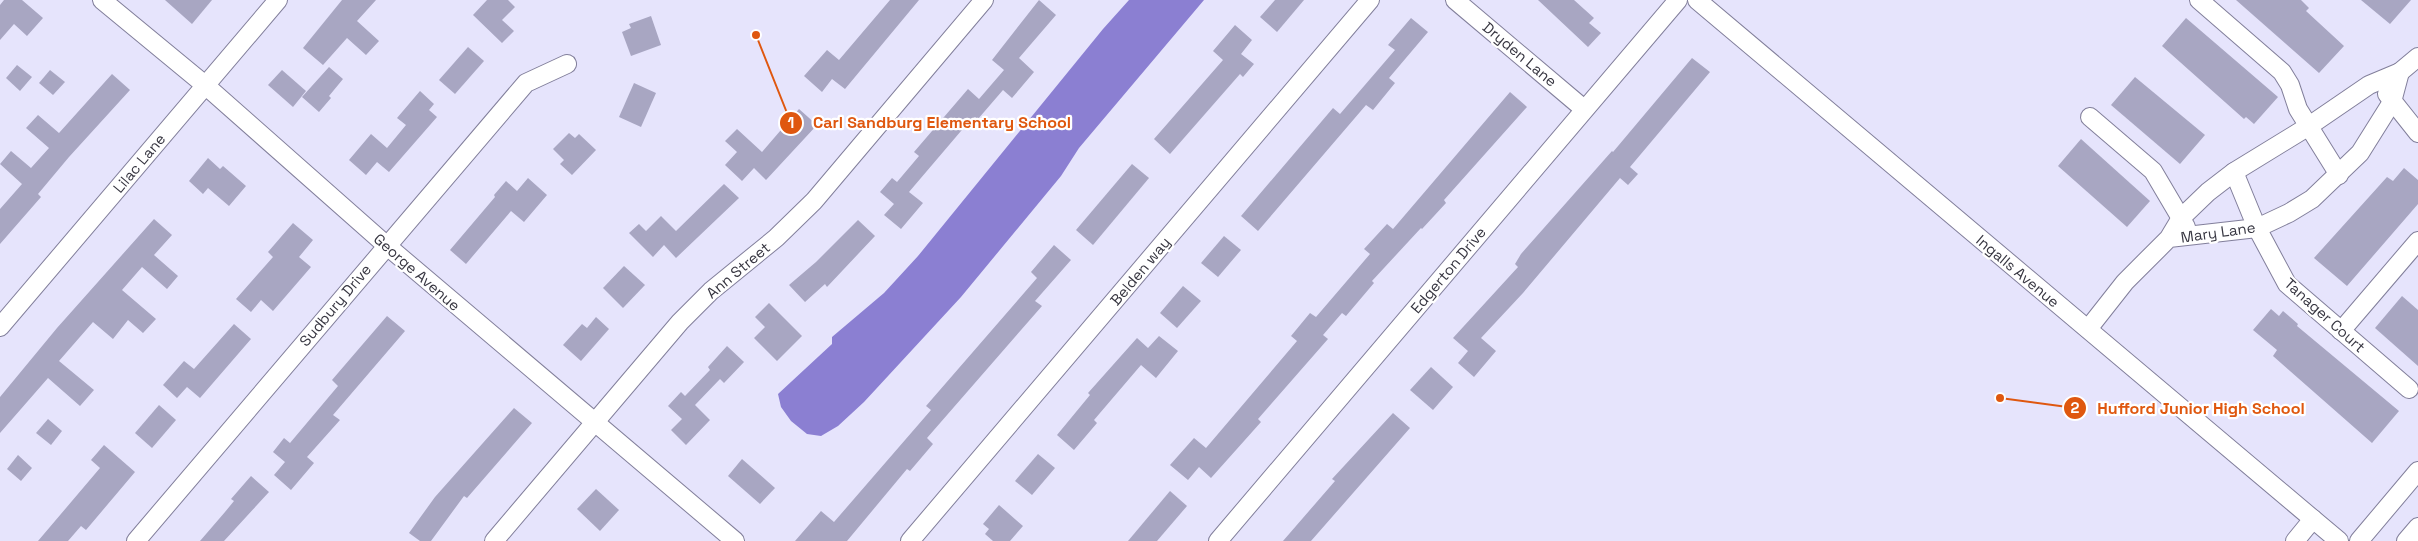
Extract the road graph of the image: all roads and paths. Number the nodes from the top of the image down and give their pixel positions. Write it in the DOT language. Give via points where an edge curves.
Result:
graph roads {
  1 [pos="102,0"];
  2 [pos="278,0"];
  3 [pos="984,0"];
  4 [pos="1370,0"];
  5 [pos="1456,0"];
  6 [pos="1678,0"];
  7 [pos="1697,0"];
  8 [pos="2199,0"];
  9 [pos="2418,57"];
  10 [pos="567,64"];
  11 [pos="2400,72"];
  12 [pos="2379,80"];
  13 [pos="205,85"];
  14 [pos="2392,102"];
  15 [pos="1584,109"];
  16 [pos="2090,117"];
  17 [pos="2310,126"];
  18 [pos="2418,133"];
  19 [pos="2234,172"];
  20 [pos="2339,175"];
  21 [pos="2181,218"];
  22 [pos="2257,228"];
  23 [pos="2192,236"];
  24 [pos="2169,238"];
  25 [pos="2418,241"];
  26 [pos="386,245"];
  27 [pos="0,327"];
  28 [pos="2088,329"];
  29 [pos="2341,331"];
  30 [pos="2409,389"];
  31 [pos="594,423"];
  32 [pos="2418,471"];
  33 [pos="2313,519"];
  34 [pos="2418,527"];
  35 [pos="136,541"];
  36 [pos="494,541"];
  37 [pos="735,541"];
  38 [pos="910,541"];
  39 [pos="1218,541"];
  40 [pos="2295,541"];
  41 [pos="2339,541"];
  42 [pos="2359,541"];
  43 [pos="2406,541"];
  1 -- 13 [label="street, George Avenue"];
  2 -- 13 [label="street, Lilac Lane"];
  3 -- 31 [label="street, Ann Street" via="814,201 680,322"];
  4 -- 38 [label="street, Belden way"];
  5 -- 15 [label="street, Dryden Lane"];
  6 -- 15 [label="street, Edgerton Drive"];
  7 -- 28 [label="street, Ingalls Avenue"];
  8 -- 17 [label="street" via="2282,72 2298,109"];
  9 -- 11 [label="street, Mary Lane"];
  10 -- 26 [label="street, Sudbury Drive" via="526,83"];
  11 -- 12 [label="street, Mary Lane"];
  11 -- 14 [label="street, Mary Lane"];
  12 -- 14 [label="street"];
  12 -- 17 [label="street, Mary Lane"];
  13 -- 26 [label="street, George Avenue"];
  13 -- 27 [label="street, Lilac Lane"];
  14 -- 18 [label="street"];
  14 -- 20 [label="street, Mary Lane" via="2360,153"];
  15 -- 39 [label="street, Edgerton Drive"];
  16 -- 21 [label="street" via="2153,171"];
  17 -- 19 [label="street, Mary Lane"];
  17 -- 20 [label="street"];
  19 -- 21 [label="street, Mary Lane"];
  19 -- 22 [label="street, Tanager Court"];
  20 -- 22 [label="street, Mary Lane" via="2305,203"];
  21 -- 23 [label="street"];
  21 -- 24 [label="street, Mary Lane"];
  22 -- 23 [label="street, Mary Lane"];
  22 -- 29 [label="street, Tanager Court" via="2287,284"];
  23 -- 24 [label="street, Mary Lane"];
  24 -- 28 [label="street, Mary Lane" via="2125,282"];
  25 -- 29 [label="street"];
  26 -- 31 [label="street, George Avenue"];
  26 -- 35 [label="street, Sudbury Drive"];
  28 -- 33 [label="street, Ingalls Avenue"];
  29 -- 30 [label="street, Tanager Court"];
  31 -- 36 [label="street, Ann Street"];
  31 -- 37 [label="street, George Avenue"];
  32 -- 42 [label="street"];
  33 -- 40 [label="street"];
  33 -- 41 [label="street, Ingalls Avenue"];
  34 -- 43 [label="street"];
}
